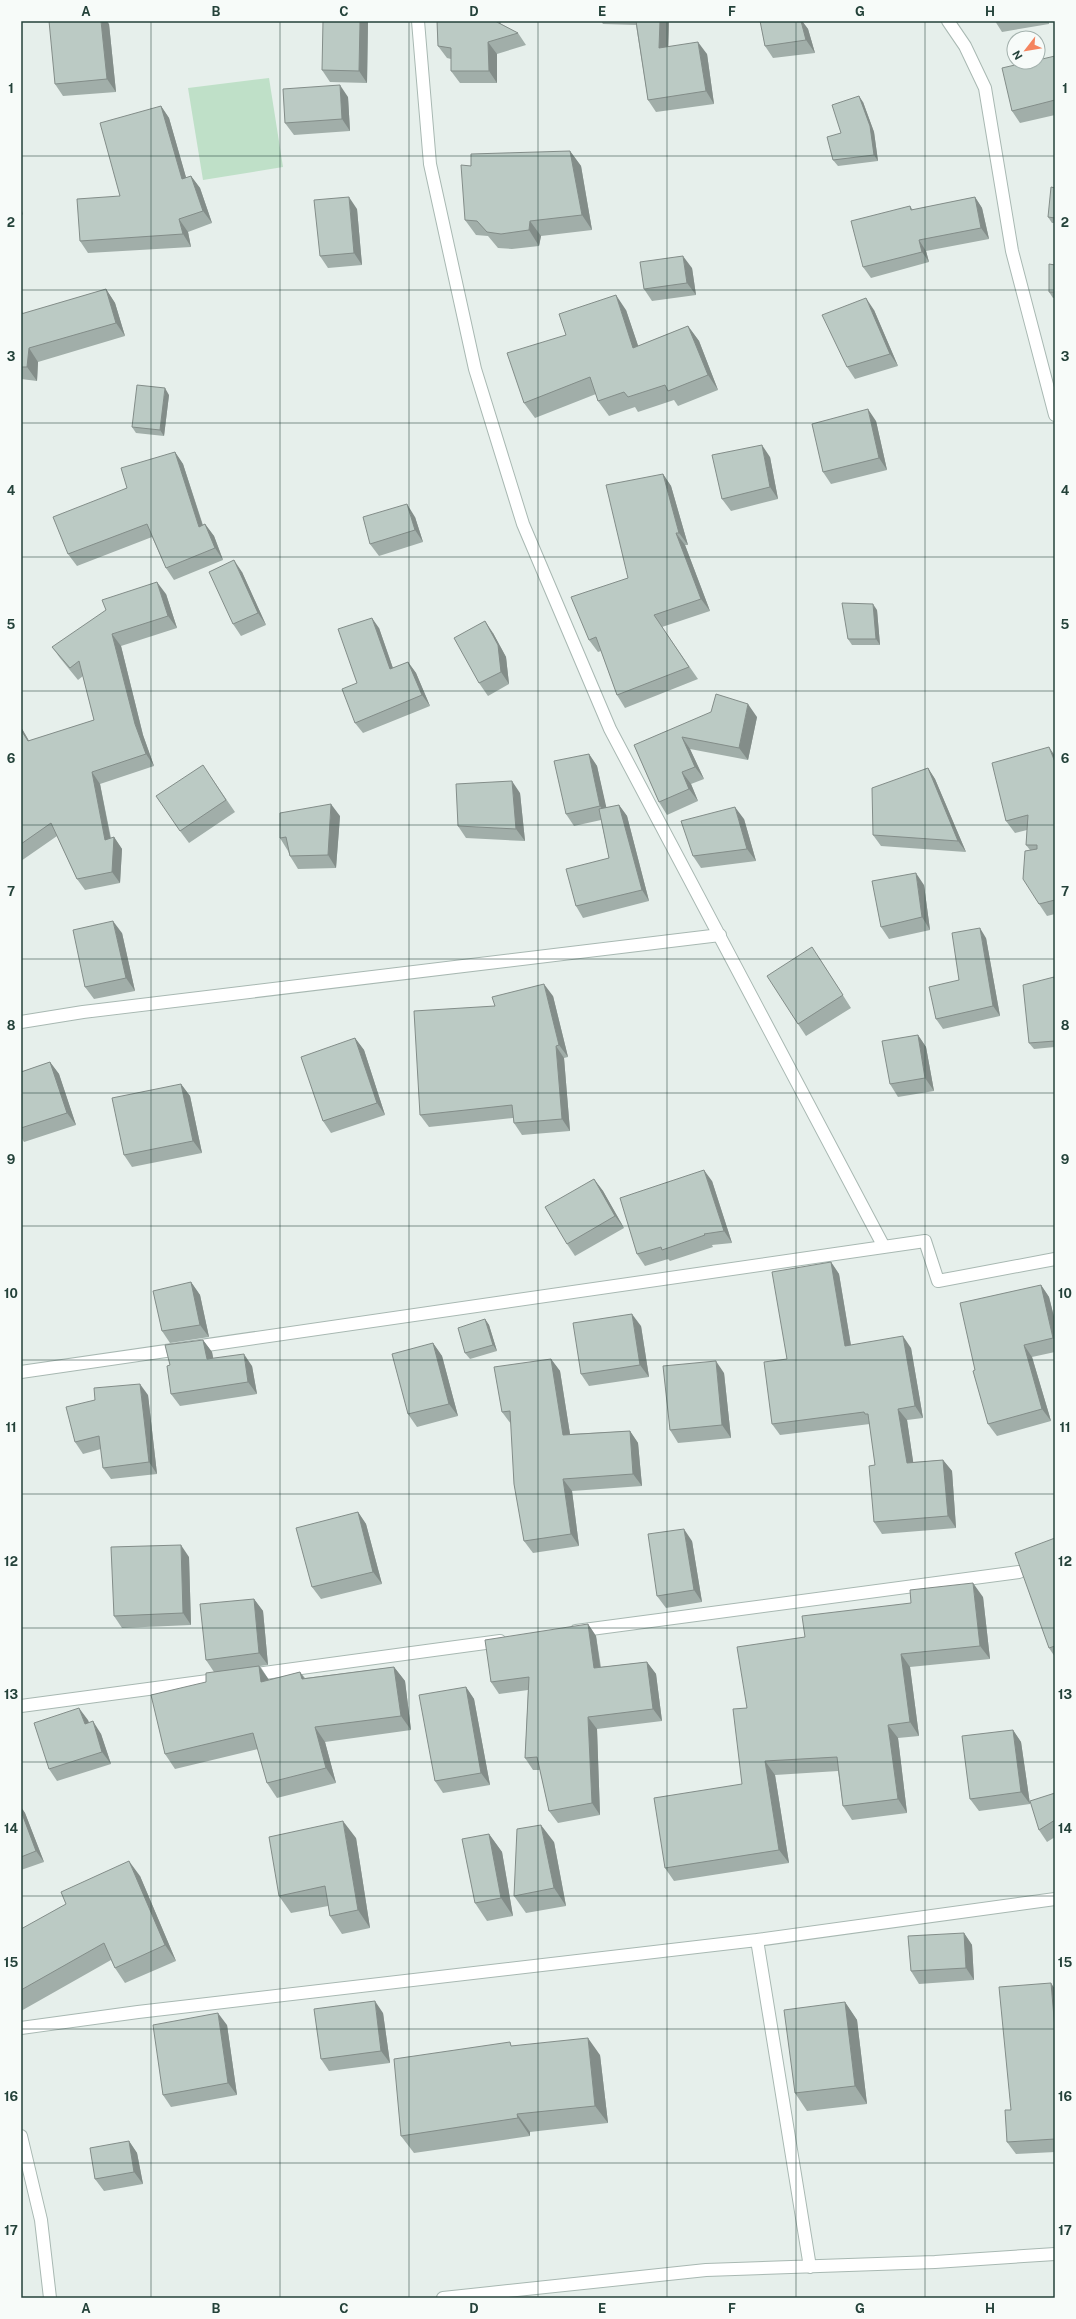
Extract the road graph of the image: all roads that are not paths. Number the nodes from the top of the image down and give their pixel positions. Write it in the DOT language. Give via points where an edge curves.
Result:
graph roads {
  1 [pos="418,21"];
  2 [pos="948,21"];
  3 [pos="1055,415"];
  4 [pos="720,936"];
  5 [pos="21,1022"];
  6 [pos="884,1247"];
  7 [pos="1055,1259"];
  8 [pos="21,1372"];
  9 [pos="1019,1572"];
  10 [pos="567,1632"];
  11 [pos="512,1640"];
  12 [pos="21,1706"];
  13 [pos="1055,1899"];
  14 [pos="757,1940"];
  15 [pos="21,2028"];
  16 [pos="21,2136"];
  17 [pos="1055,2254"];
  18 [pos="810,2267"];
  19 [pos="50,2298"];
  20 [pos="443,2298"];
  1 -- 4 [label="street" via="430,164 475,370 523,524 610,729"];
  2 -- 3 [label="street" via="965,46 985,88 1012,251"];
  4 -- 5 [label="street" via="83,1012"];
  4 -- 6 [label="street"];
  6 -- 7 [label="street" via="925,1241 938,1281"];
  6 -- 8 [label="street"];
  9 -- 10 [label="street"];
  11 -- 12 [label="street"];
  13 -- 14 [label="street"];
  14 -- 15 [label="street"];
  14 -- 18 [label="street"];
  16 -- 19 [label="street" via="41,2220"];
  17 -- 18 [label="street"];
  18 -- 20 [label="street" via="706,2270"];
}
